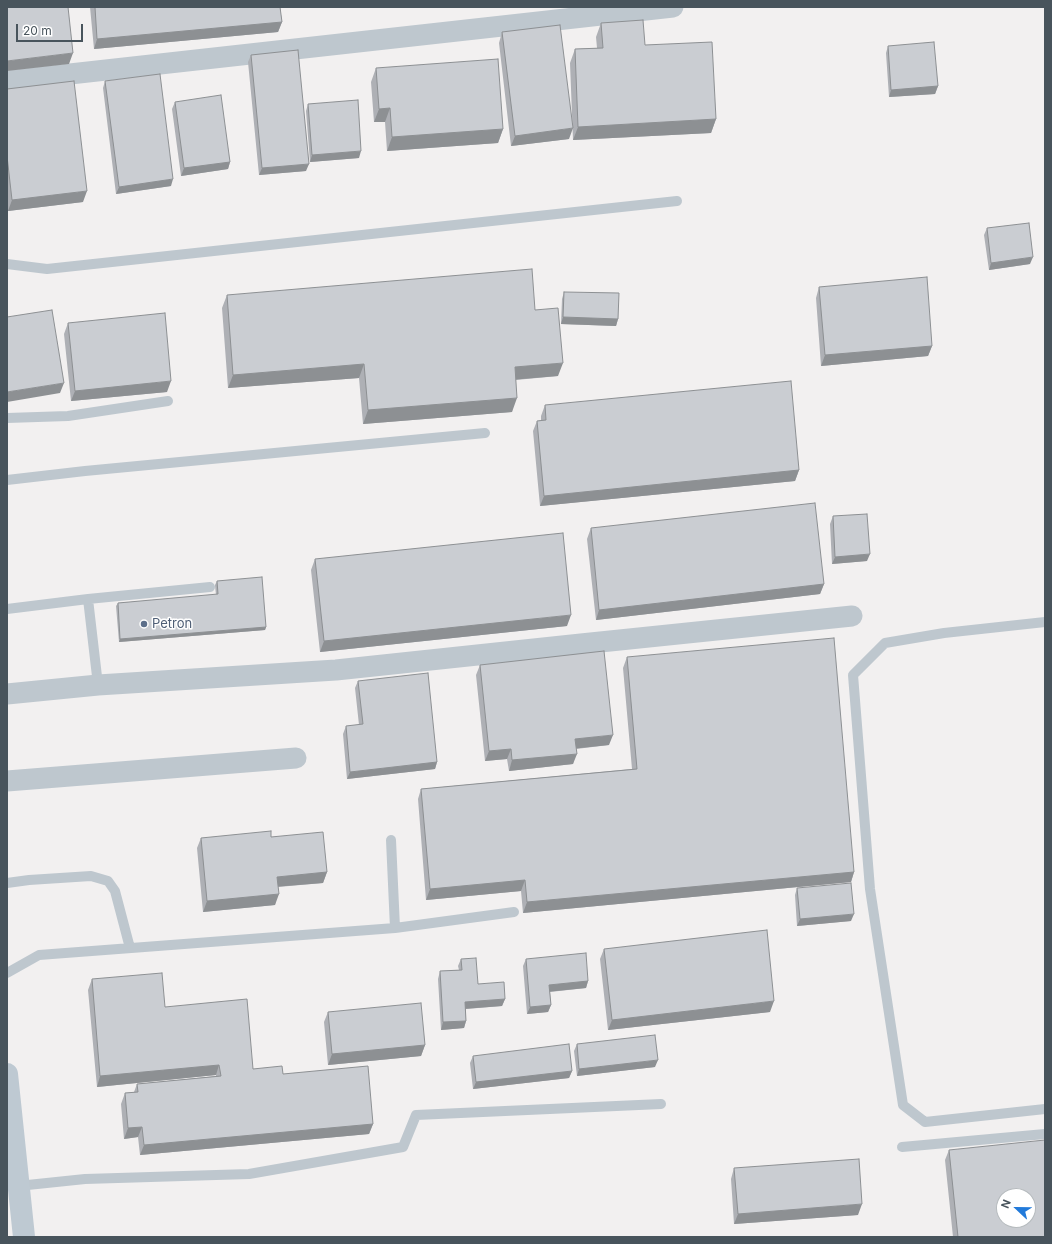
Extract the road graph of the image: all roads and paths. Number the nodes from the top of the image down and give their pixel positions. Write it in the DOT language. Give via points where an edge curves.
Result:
graph roads {
  1 [pos="673,7"];
  2 [pos="7,81"];
  3 [pos="677,201"];
  4 [pos="7,264"];
  5 [pos="168,401"];
  6 [pos="7,418"];
  7 [pos="485,432"];
  8 [pos="7,480"];
  9 [pos="210,588"];
  10 [pos="88,599"];
  11 [pos="7,609"];
  12 [pos="852,616"];
  13 [pos="1045,622"];
  14 [pos="98,686"];
  15 [pos="7,694"];
  16 [pos="296,758"];
  17 [pos="7,781"];
  18 [pos="391,840"];
  19 [pos="7,884"];
  20 [pos="514,912"];
  21 [pos="395,928"];
  22 [pos="130,948"];
  23 [pos="7,973"];
  24 [pos="7,1074"];
  25 [pos="661,1104"];
  26 [pos="1045,1108"];
  27 [pos="9,1113"];
  28 [pos="1045,1134"];
  29 [pos="902,1147"];
  30 [pos="18,1186"];
  31 [pos="24,1237"];
  1 -- 2 [label="street"];
  3 -- 4 [label="lane" via="47,269"];
  5 -- 6 [label="lane" via="68,416"];
  7 -- 8 [label="lane"];
  9 -- 10 [label="lane"];
  10 -- 11 [label="lane"];
  10 -- 14 [label="lane"];
  12 -- 14 [label="street" via="336,670"];
  13 -- 26 [label="lane" via="944,633 885,643 853,675 870,889 903,1105 925,1122"];
  14 -- 15 [label="street"];
  16 -- 17 [label="street"];
  18 -- 21 [label="lane"];
  19 -- 22 [label="lane" via="91,876 108,881 115,891"];
  20 -- 21 [label="lane"];
  21 -- 22 [label="lane"];
  22 -- 23 [label="lane" via="39,955"];
  24 -- 27 [label="main road"];
  25 -- 30 [label="lane" via="416,1115 403,1147 249,1174 85,1178"];
  27 -- 30 [label="main road"];
  28 -- 29 [label="lane"];
  30 -- 31 [label="main road"];
}
